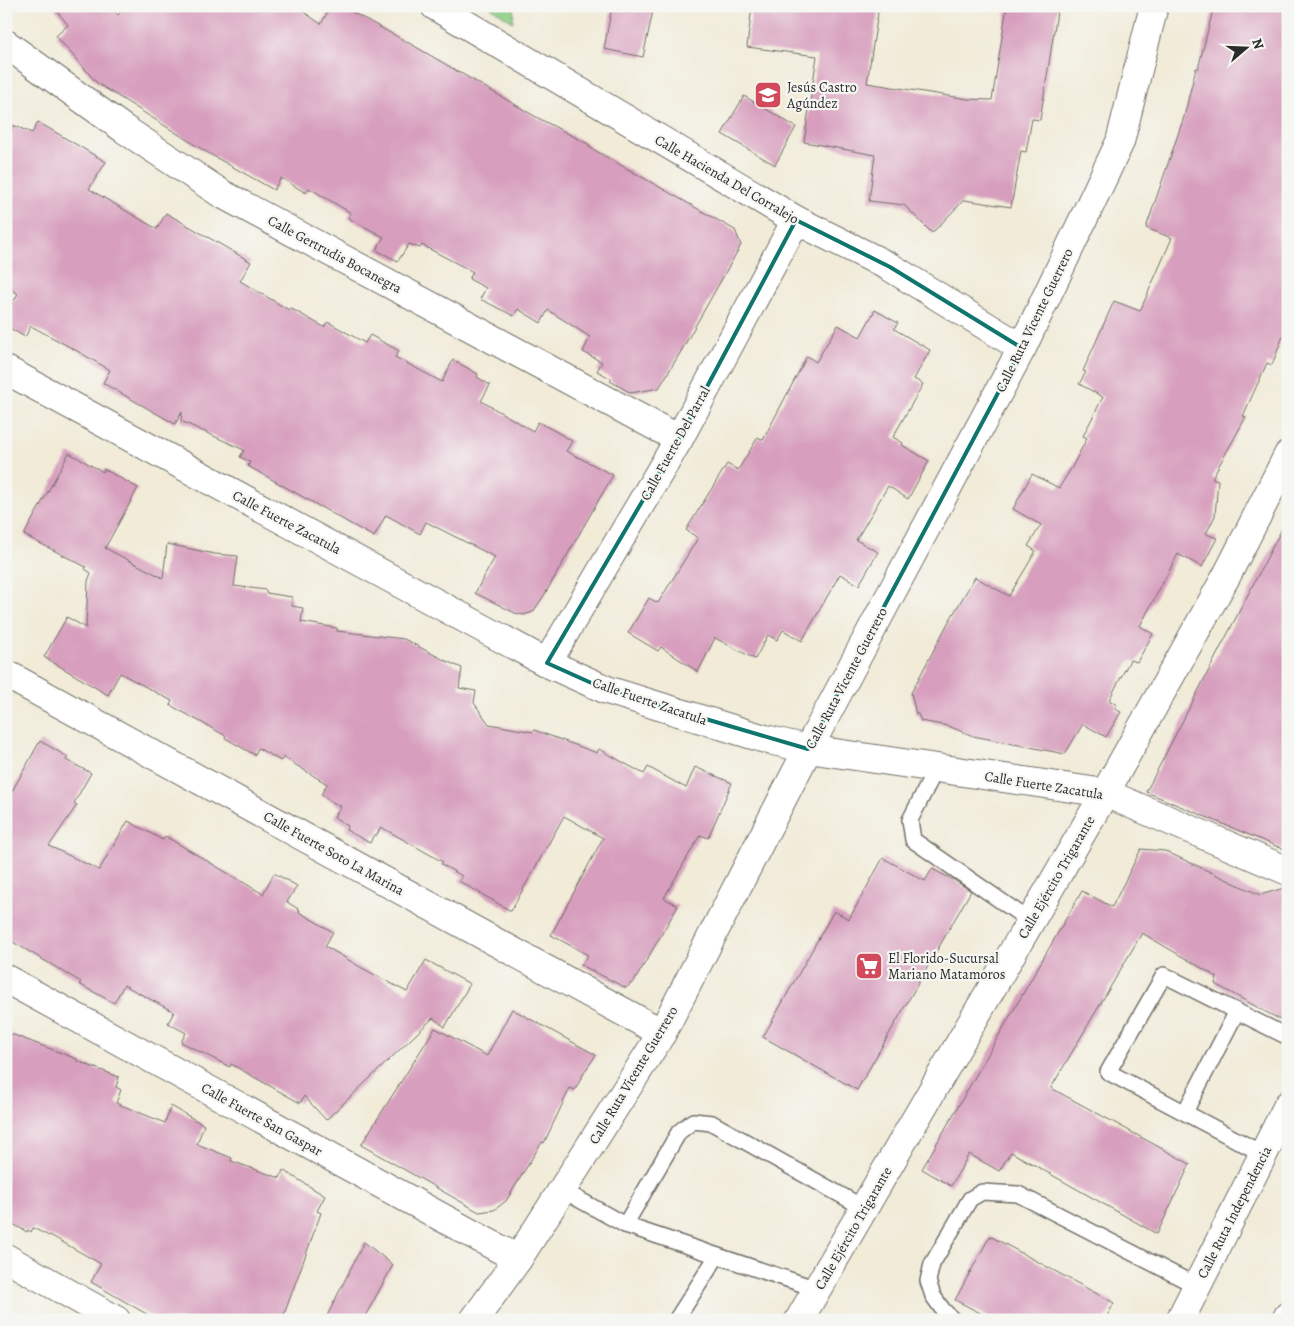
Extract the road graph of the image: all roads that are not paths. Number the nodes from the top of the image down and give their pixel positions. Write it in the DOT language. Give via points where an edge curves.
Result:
graph roads {
  1 [pos="435,6"];
  2 [pos="1154,6"];
  3 [pos="6,44"];
  4 [pos="796,220"];
  5 [pos="1022,348"];
  6 [pos="6,370"];
  7 [pos="678,439"];
  8 [pos="1288,455"];
  9 [pos="547,662"];
  10 [pos="6,674"];
  11 [pos="808,749"];
  12 [pos="936,768"];
  13 [pos="1105,793"];
  14 [pos="1288,871"];
  15 [pos="1030,921"];
  16 [pos="6,979"];
  17 [pos="1236,1011"];
  18 [pos="662,1033"];
  19 [pos="1288,1037"];
  20 [pos="1288,1104"];
  21 [pos="1185,1112"];
  22 [pos="1263,1154"];
  23 [pos="562,1190"];
  24 [pos="864,1208"];
  25 [pos="625,1225"];
  26 [pos="717,1256"];
  27 [pos="6,1258"];
  28 [pos="518,1259"];
  29 [pos="1197,1286"];
  30 [pos="817,1290"];
  31 [pos="1288,1316"];
  32 [pos="116,1320"];
  33 [pos="474,1320"];
  34 [pos="676,1320"];
  35 [pos="799,1320"];
  36 [pos="953,1320"];
  37 [pos="1180,1320"];
  38 [pos="1286,1320"];
  1 -- 4 [label="street, Calle Hacienda Del Corralejo"];
  2 -- 5 [label="street, Calle Ruta Vicente Guerrero" via="1120,142"];
  3 -- 7 [label="street, Calle Gertrudis Bocanegra" via="124,129 222,194"];
  4 -- 5 [label="street, Calle Hacienda Del Corralejo" via="890,267"];
  4 -- 7 [label="street, Calle Fuerte Del Parral"];
  5 -- 11 [label="street, Calle Ruta Vicente Guerrero"];
  6 -- 9 [label="street, Calle Fuerte Zacatula"];
  7 -- 9 [label="street, Calle Fuerte Del Parral"];
  8 -- 13 [label="street, Calle Ejército Trigarante" via="1227,575"];
  9 -- 11 [label="street, Calle Fuerte Zacatula" via="607,690 765,739"];
  10 -- 18 [label="street, Calle Fuerte Soto La Marina"];
  11 -- 12 [label="street, Calle Fuerte Zacatula"];
  11 -- 18 [label="street, Calle Ruta Vicente Guerrero"];
  12 -- 13 [label="street, Calle Fuerte Zacatula"];
  12 -- 15 [label="lane" via="910,820 913,840"];
  13 -- 14 [label="street, Calle Fuerte Zacatula"];
  13 -- 15 [label="street, Calle Ejército Trigarante"];
  15 -- 24 [label="street, Calle Ejército Trigarante"];
  16 -- 28 [label="street, Calle Fuerte San Gaspar"];
  17 -- 19 [label="lane"];
  17 -- 21 [label="lane"];
  17 -- 21 [label="lane" via="1164,975 1108,1072"];
  18 -- 23 [label="street, Calle Ruta Vicente Guerrero"];
  20 -- 22 [label="street, Calle Ruta Independencia"];
  21 -- 22 [label="lane"];
  22 -- 29 [label="street, Calle Ruta Independencia"];
  23 -- 25 [label="lane"];
  23 -- 28 [label="street, Calle Ruta Vicente Guerrero"];
  24 -- 25 [label="lane" via="712,1123 693,1121 679,1132"];
  24 -- 30 [label="street, Calle Ejército Trigarante"];
  25 -- 26 [label="lane"];
  26 -- 30 [label="lane"];
  26 -- 34 [label="lane"];
  27 -- 32 [label="street"];
  28 -- 33 [label="street, Calle Ruta Vicente Guerrero"];
  29 -- 36 [label="lane" via="1018,1194 982,1192 970,1199 932,1264 928,1281 933,1296"];
  29 -- 37 [label="street, Calle Ruta Independencia"];
  30 -- 35 [label="street, Calle Ejército Trigarante"];
  31 -- 38 [label="street"];
}
